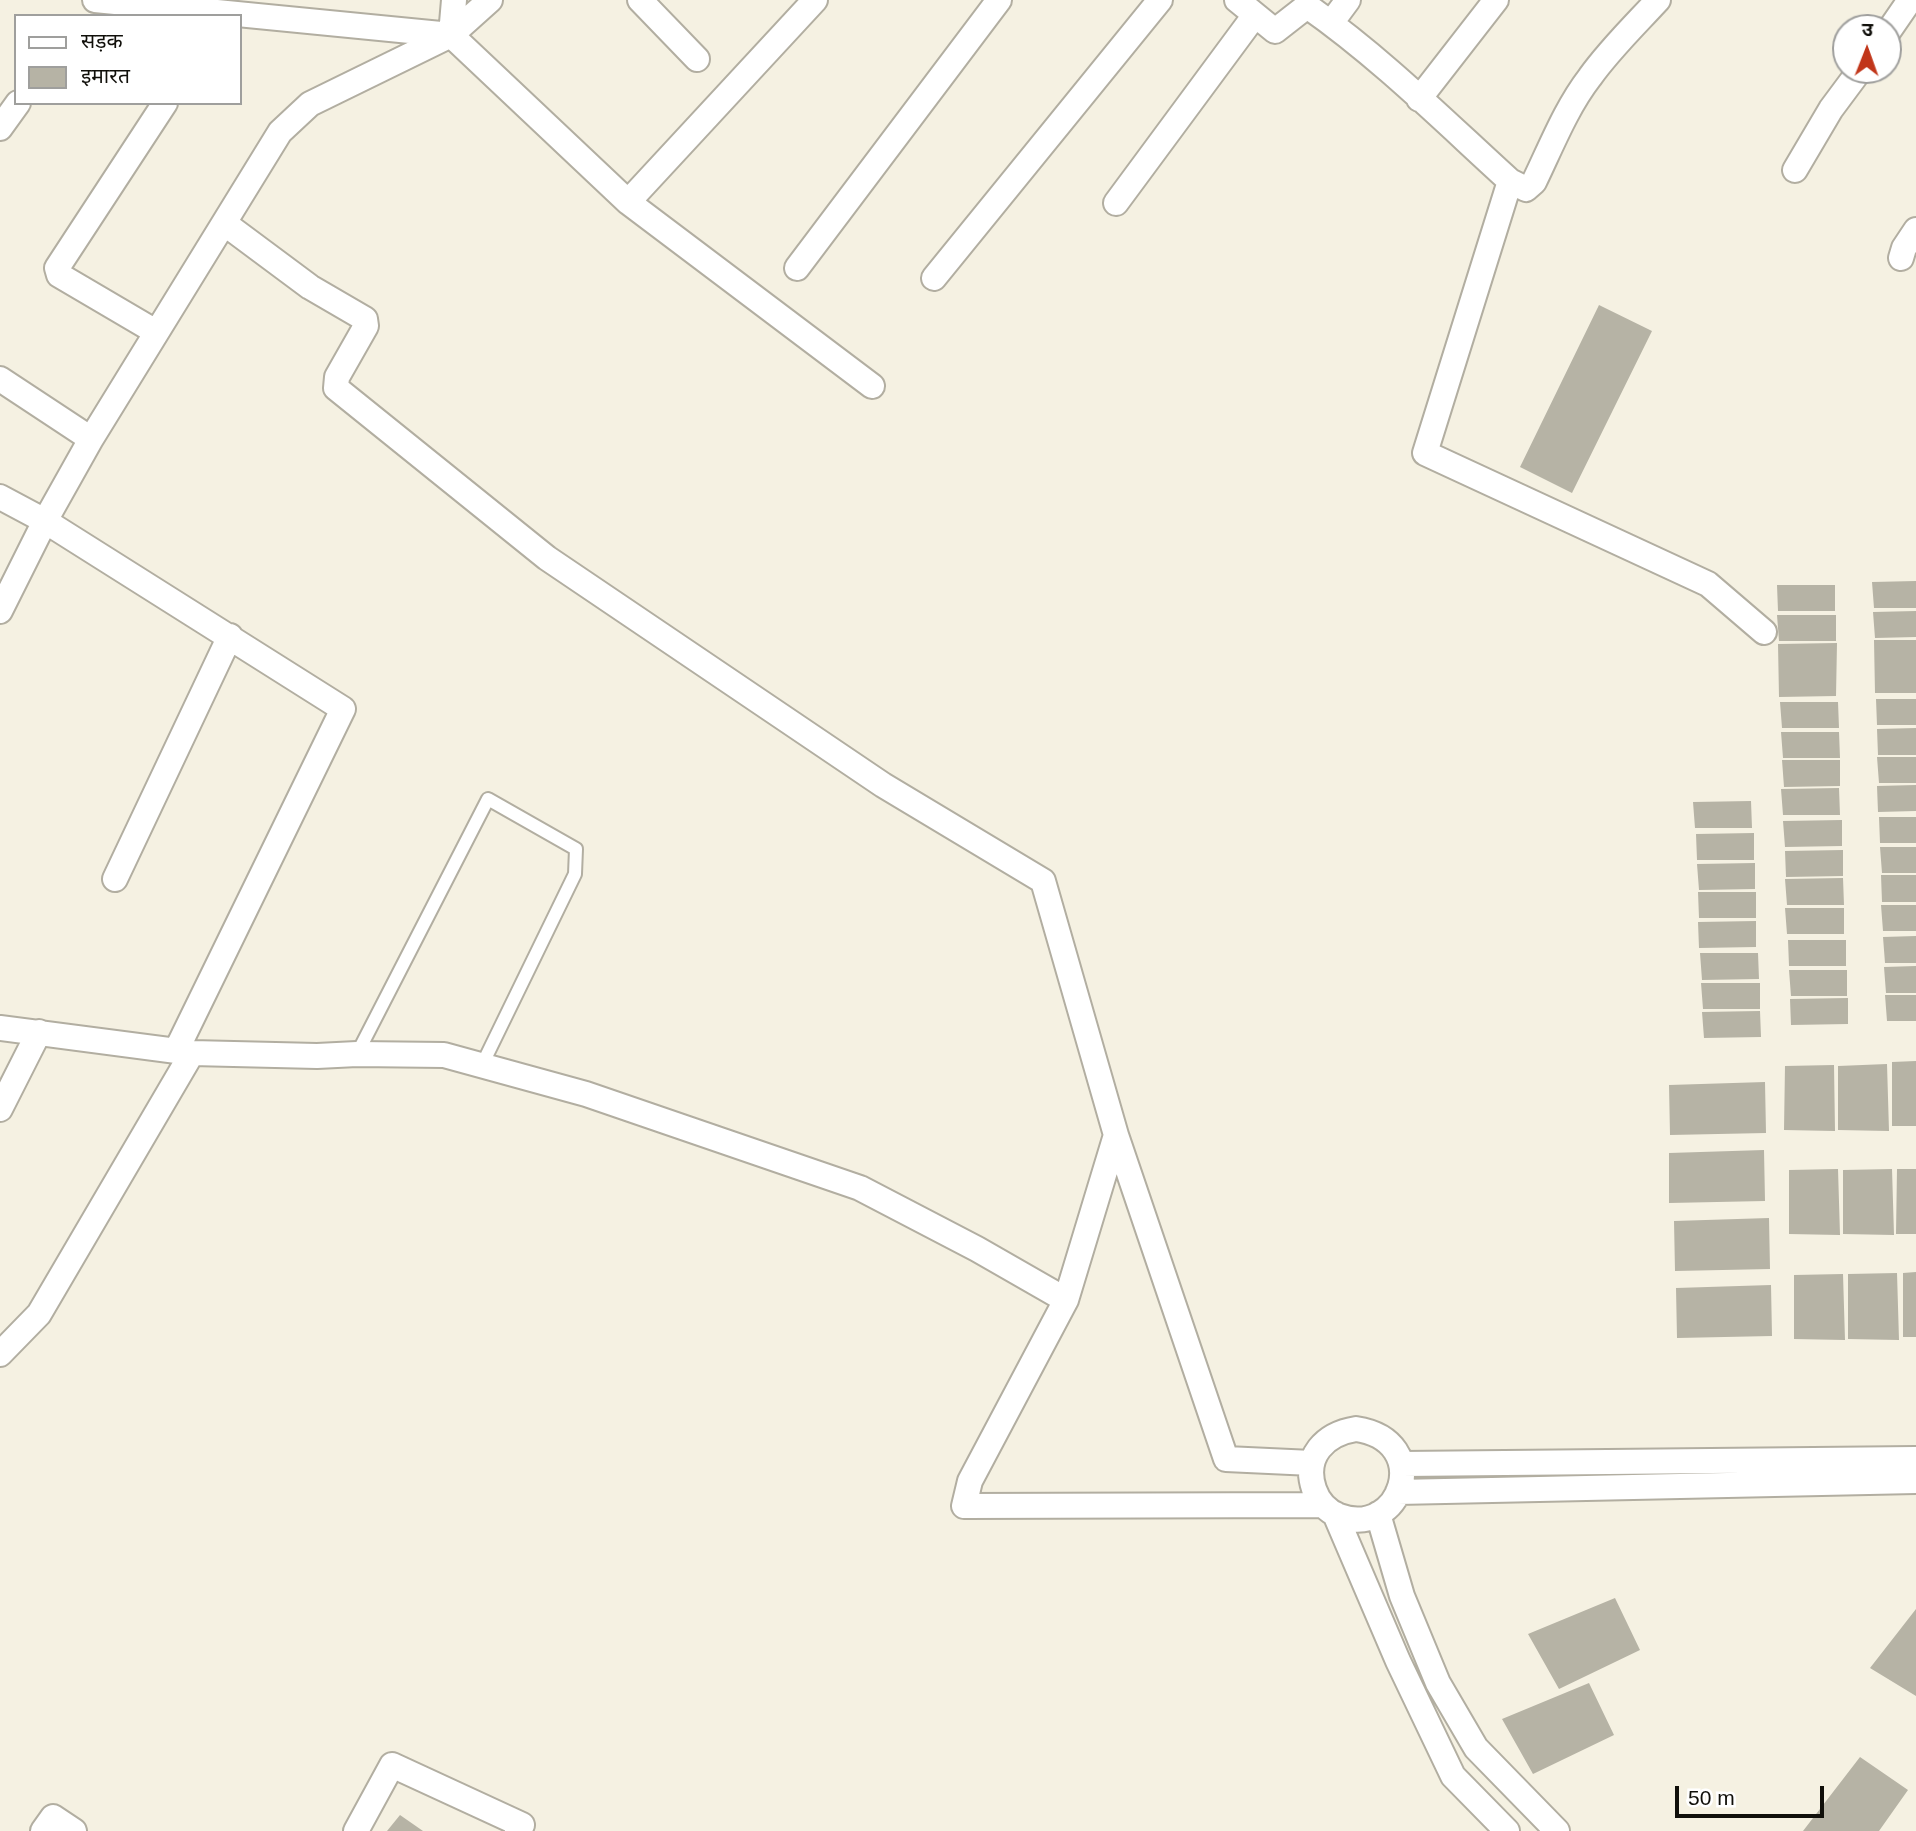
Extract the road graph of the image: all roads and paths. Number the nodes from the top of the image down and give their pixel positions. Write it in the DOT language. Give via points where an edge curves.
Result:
graph roads {
  1 [pos="93,0"];
  2 [pos="454,0"];
  3 [pos="489,0"];
  4 [pos="640,0"];
  5 [pos="815,0"];
  6 [pos="999,0"];
  7 [pos="1160,0"];
  8 [pos="1349,0"];
  9 [pos="1496,0"];
  10 [pos="1658,0"];
  11 [pos="1246,8"];
  12 [pos="82,14"];
  13 [pos="221,14"];
  14 [pos="242,16"];
  15 [pos="1331,23"];
  16 [pos="451,35"];
  17 [pos="696,59"];
  18 [pos="1850,84"];
  19 [pos="1419,99"];
  20 [pos="17,105"];
  21 [pos="164,105"];
  22 [pos="0,128"];
  23 [pos="1795,170"];
  24 [pos="1510,181"];
  25 [pos="628,202"];
  26 [pos="1116,203"];
  27 [pos="224,223"];
  28 [pos="1916,230"];
  29 [pos="1901,258"];
  30 [pos="797,268"];
  31 [pos="934,278"];
  32 [pos="156,332"];
  33 [pos="0,379"];
  34 [pos="872,386"];
  35 [pos="91,439"];
  36 [pos="0,496"];
  37 [pos="45,520"];
  38 [pos="0,611"];
  39 [pos="1765,632"];
  40 [pos="230,636"];
  41 [pos="115,879"];
  42 [pos="0,1028"];
  43 [pos="39,1032"];
  44 [pos="184,1052"];
  45 [pos="357,1054"];
  46 [pos="482,1065"];
  47 [pos="0,1110"];
  48 [pos="1116,1135"];
  49 [pos="1066,1300"];
  50 [pos="0,1354"];
  51 [pos="1916,1459"];
  52 [pos="1312,1464"];
  53 [pos="1402,1464"];
  54 [pos="1916,1481"];
  55 [pos="1398,1492"];
  56 [pos="1329,1510"];
  57 [pos="1378,1514"];
  58 [pos="43,1831"];
  59 [pos="74,1831"];
  60 [pos="356,1831"];
  61 [pos="517,1831"];
  62 [pos="1507,1831"];
  63 [pos="1557,1831"];
  1 -- 12 [label="street"];
  1 -- 13 [label="street"];
  2 -- 16 [label="street"];
  3 -- 16 [label="street"];
  4 -- 17 [label="street"];
  5 -- 25 [label="street"];
  6 -- 30 [label="street"];
  7 -- 31 [label="street"];
  8 -- 15 [label="street"];
  9 -- 19 [label="street"];
  10 -- 24 [label="street" via="1588,79 1534,182 1526,189"];
  11 -- 15 [label="street" via="1275,31 1307,6"];
  11 -- 26 [label="street"];
  14 -- 16 [label="street"];
  15 -- 19 [label="street"];
  16 -- 25 [label="street"];
  16 -- 27 [label="street" via="310,104 279,132"];
  18 -- 23 [label="street"];
  19 -- 24 [label="street"];
  20 -- 22 [label="street"];
  21 -- 32 [label="street" via="57,268 60,275"];
  24 -- 39 [label="street" via="1425,453 1708,584"];
  25 -- 34 [label="street"];
  27 -- 32 [label="street"];
  27 -- 48 [label="street" via="310,287 365,319 366,326 337,377 336,388 452,482 547,558 813,738 1043,881"];
  28 -- 29 [label="street"];
  32 -- 35 [label="street"];
  33 -- 35 [label="street"];
  35 -- 37 [label="street"];
  36 -- 37 [label="street"];
  37 -- 38 [label="street"];
  37 -- 40 [label="street"];
  40 -- 41 [label="street"];
  40 -- 44 [label="street" via="343,709"];
  42 -- 43 [label="street"];
  43 -- 44 [label="street"];
  43 -- 47 [label="street"];
  44 -- 45 [label="street"];
  44 -- 50 [label="street" via="39,1314"];
  45 -- 46 [label="street" via="444,1055"];
  45 -- 46 [label="lane" via="488,799 576,849 575,874"];
  46 -- 49 [label="street" via="586,1094 860,1188"];
  48 -- 49 [label="street"];
  48 -- 52 [label="street" via="1226,1459"];
  49 -- 56 [label="street" via="970,1480 964,1506"];
  51 -- 53 [label="street"];
  52 -- 53 [label="street" via="1328,1439 1356,1429 1384,1438"];
  52 -- 56 [label="street" via="1315,1493"];
  53 -- 55 [label="street"];
  54 -- 55 [label="street"];
  55 -- 57 [label="street"];
  56 -- 57 [label="street" via="1349,1519"];
  56 -- 62 [label="street" via="1453,1776"];
  57 -- 63 [label="street" via="1402,1596 1438,1683 1476,1748"];
  58 -- 59 [label="street" via="53,1817"];
  60 -- 61 [label="street" via="392,1765 522,1825"];
}
